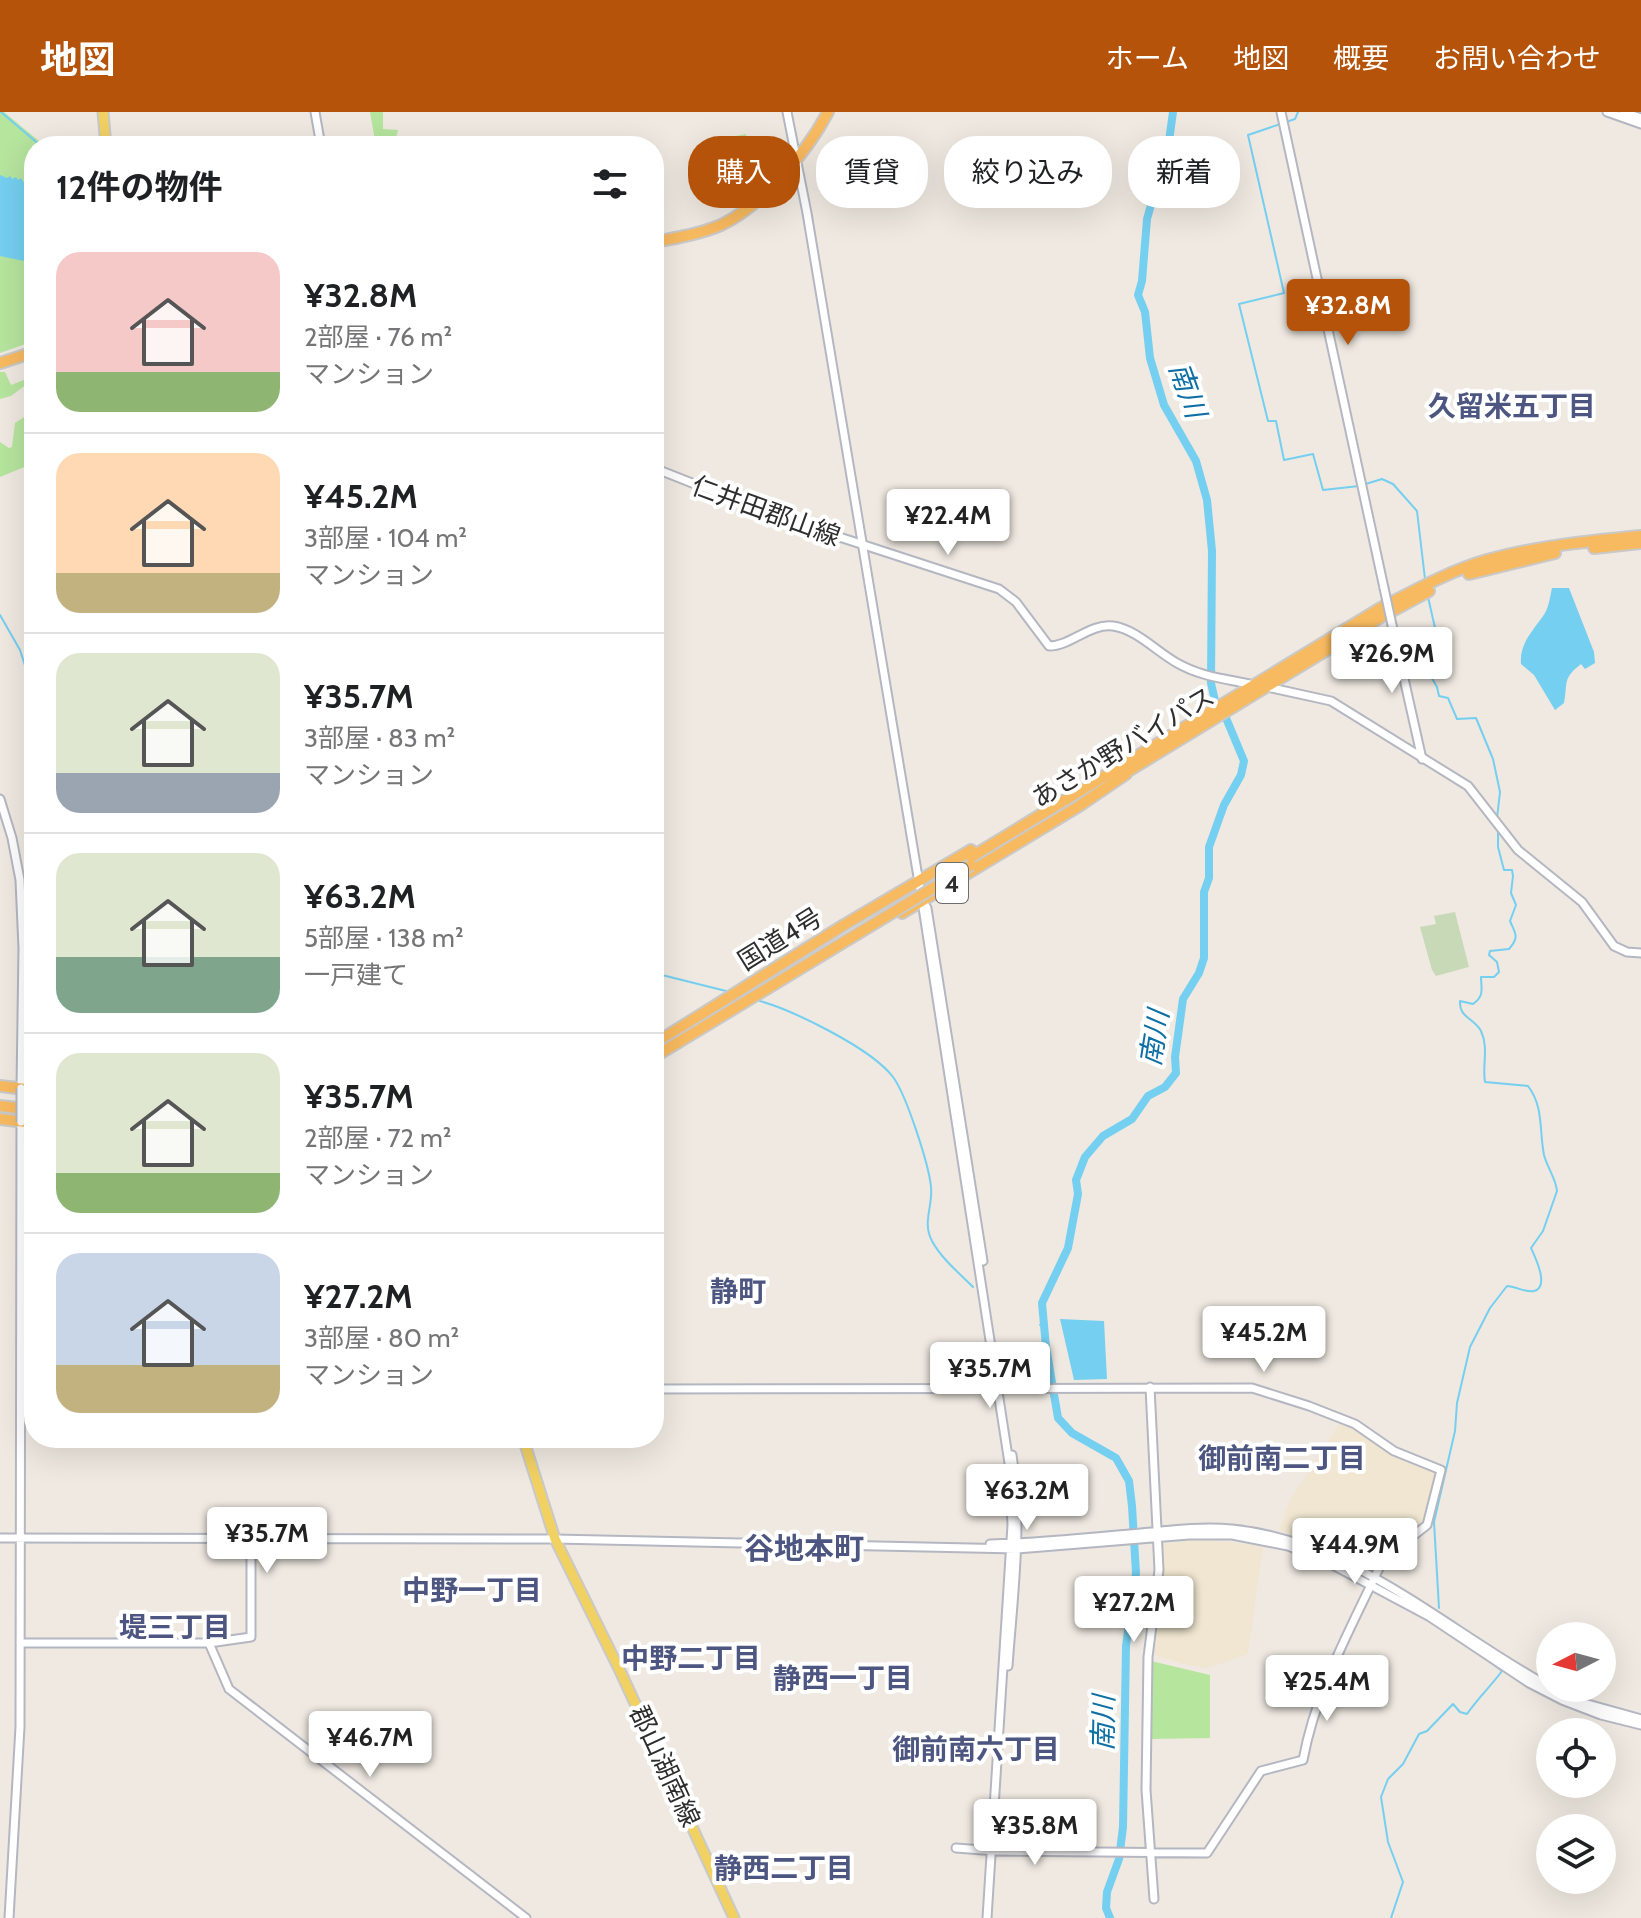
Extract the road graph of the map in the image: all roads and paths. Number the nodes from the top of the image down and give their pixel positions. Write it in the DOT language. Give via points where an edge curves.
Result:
graph roads {
  1 [pos="103,112"];
  2 [pos="315,112"];
  3 [pos="787,112"];
  4 [pos="828,112"];
  5 [pos="1281,112"];
  6 [pos="1607,112"];
  7 [pos="1623,112"];
  8 [pos="1641,121"];
  9 [pos="105,136"];
  10 [pos="319,136"];
  11 [pos="792,136"];
  12 [pos="800,154"];
  13 [pos="800,177"];
  14 [pos="747,208"];
  15 [pos="664,240"];
  16 [pos="24,355"];
  17 [pos="0,363"];
  18 [pos="664,472"];
  19 [pos="1641,536"];
  20 [pos="1641,543"];
  21 [pos="862,546"];
  22 [pos="1284,675"];
  23 [pos="1259,686"];
  24 [pos="1286,691"];
  25 [pos="1210,717"];
  26 [pos="1154,747"];
  27 [pos="1422,759"];
  28 [pos="1141,763"];
  29 [pos="0,799"];
  30 [pos="969,862"];
  31 [pos="919,881"];
  32 [pos="922,901"];
  33 [pos="1641,953"];
  34 [pos="664,1039"];
  35 [pos="664,1040"];
  36 [pos="664,1054"];
  37 [pos="664,1054"];
  38 [pos="0,1086"];
  39 [pos="21,1088"];
  40 [pos="24,1088"];
  41 [pos="0,1104"];
  42 [pos="24,1107"];
  43 [pos="0,1119"];
  44 [pos="21,1122"];
  45 [pos="24,1122"];
  46 [pos="1150,1387"];
  47 [pos="664,1389"];
  48 [pos="1000,1390"];
  49 [pos="526,1448"];
  50 [pos="1157,1534"];
  51 [pos="0,1538"];
  52 [pos="20,1538"];
  53 [pos="251,1539"];
  54 [pos="555,1539"];
  55 [pos="1014,1546"];
  56 [pos="1373,1581"];
  57 [pos="20,1643"];
  58 [pos="209,1643"];
  59 [pos="1536,1678"];
  60 [pos="1582,1702"];
  61 [pos="1641,1722"];
  62 [pos="956,1848"];
  63 [pos="994,1850"];
  64 [pos="1151,1852"];
  65 [pos="1154,1899"];
  66 [pos="9,1918"];
  67 [pos="526,1918"];
  68 [pos="734,1918"];
  69 [pos="989,1918"];
  1 -- 9 [label="main road"];
  2 -- 10 [label="street"];
  3 -- 11 [label="street"];
  4 -- 12 [label="highway"];
  5 -- 27 [label="street, bridge"];
  6 -- 8 [label="street"];
  7 -- 8 [label="street"];
  13 -- 21 [label="street"];
  14 -- 15 [label="highway" via="721,224"];
  16 -- 17 [label="highway"];
  18 -- 21 [label="street, 仁井田郡山線"];
  19 -- 23 [label="highway, あさか野バイパス / 4" via="1544,548 1462,569 1379,609"];
  20 -- 22 [label="highway, あさか野バイパス / 4" via="1545,555 1464,576 1381,617"];
  21 -- 23 [label="street, 仁井田郡山線" via="1001,590 1049,646 1097,627 1114,626 1175,662"];
  21 -- 31 [label="street"];
  22 -- 23 [label="highway, あさか野バイパス / 4"];
  22 -- 24 [label="street"];
  23 -- 24 [label="street, 仁井田郡山線"];
  23 -- 25 [label="highway, あさか野バイパス / 4"];
  24 -- 27 [label="street, 仁井田郡山線" via="1331,701"];
  25 -- 26 [label="highway, あさか野バイパス / 4"];
  25 -- 28 [label="highway, あさか野バイパス / 4"];
  26 -- 30 [label="highway, あさか野バイパス / 4"];
  26 -- 31 [label="highway, 4"];
  27 -- 33 [label="street, 仁井田郡山線" via="1474,792 1518,850 1582,902 1614,946"];
  28 -- 30 [label="highway, あさか野バイパス / 4"];
  28 -- 32 [label="highway, 4"];
  29 -- 39 [label="street" via="20,880"];
  30 -- 35 [label="highway, あさか野バイパス / 4"];
  30 -- 36 [label="highway, あさか野バイパス / 4, bridge"];
  31 -- 32 [label="street"];
  31 -- 34 [label="highway, 国道4号 / 4"];
  32 -- 37 [label="highway, 4"];
  32 -- 48 [label="street" via="942,994"];
  38 -- 39 [label="highway"];
  39 -- 40 [label="highway"];
  39 -- 44 [label="street, bridge"];
  41 -- 42 [label="highway"];
  43 -- 44 [label="highway"];
  44 -- 45 [label="highway"];
  44 -- 52 [label="street"];
  46 -- 48 [label="street"];
  46 -- 50 [label="street"];
  46 -- 56 [label="street" via="1265,1390 1355,1424 1394,1451 1441,1470 1427,1525 1387,1558"];
  47 -- 48 [label="street"];
  48 -- 55 [label="street"];
  49 -- 54 [label="main road, 郡山湖南線"];
  50 -- 55 [label="street"];
  50 -- 56 [label="street" via="1212,1528 1266,1534 1315,1550"];
  50 -- 64 [label="street" via="1159,1570 1148,1657 1146,1790"];
  51 -- 52 [label="street"];
  52 -- 53 [label="street"];
  52 -- 57 [label="street"];
  53 -- 54 [label="street"];
  53 -- 58 [label="street" via="251,1637"];
  54 -- 55 [label="street"];
  54 -- 68 [label="main road, 郡山湖南線"];
  55 -- 63 [label="street"];
  56 -- 59 [label="street" via="1433,1612"];
  56 -- 61 [label="street" via="1529,1683 1601,1715"];
  56 -- 64 [label="street" via="1325,1679 1303,1760 1261,1771 1207,1853"];
  57 -- 58 [label="street"];
  57 -- 66 [label="street" via="19,1780"];
  58 -- 67 [label="street" via="229,1689"];
  60 -- 61 [label="street"];
  62 -- 63 [label="street"];
  63 -- 64 [label="street"];
  63 -- 69 [label="street"];
  64 -- 65 [label="street"];
}
